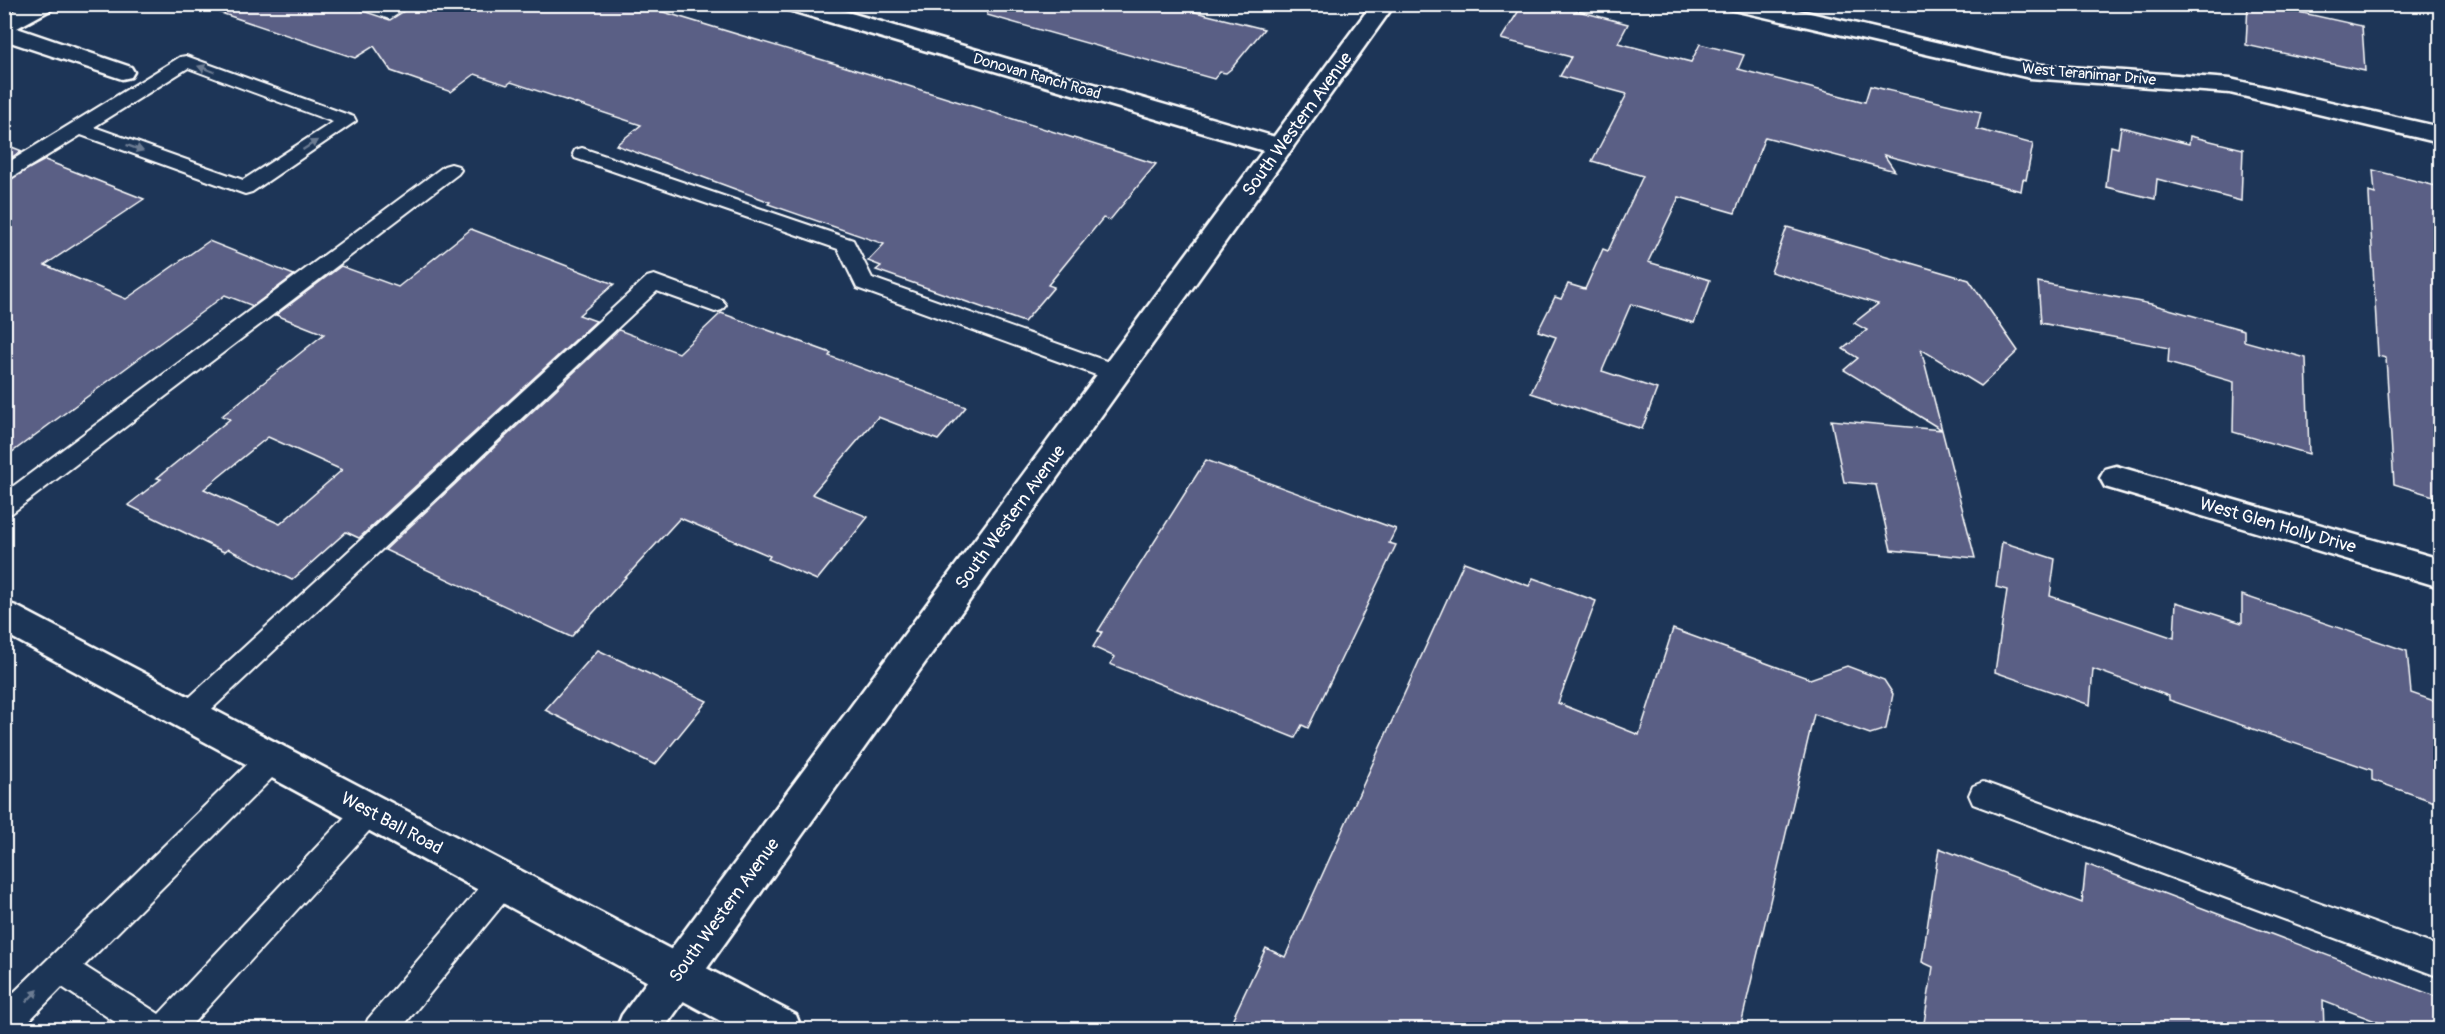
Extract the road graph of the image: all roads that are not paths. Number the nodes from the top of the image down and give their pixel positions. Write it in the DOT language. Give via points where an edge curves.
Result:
graph roads {
  1 [pos="44,4"];
  2 [pos="793,4"];
  3 [pos="1384,4"];
  4 [pos="1738,4"];
  5 [pos="4,26"];
  6 [pos="4,32"];
  7 [pos="122,72"];
  8 [pos="80,128"];
  9 [pos="2440,135"];
  10 [pos="1280,147"];
  11 [pos="582,154"];
  12 [pos="451,170"];
  13 [pos="4,174"];
  14 [pos="715,304"];
  15 [pos="1115,373"];
  16 [pos="2116,478"];
  17 [pos="4,506"];
  18 [pos="2440,573"];
  19 [pos="4,616"];
  20 [pos="189,714"];
  21 [pos="272,759"];
  22 [pos="1983,795"];
  23 [pos="369,811"];
  24 [pos="503,882"];
  25 [pos="2440,962"];
  26 [pos="60,968"];
  27 [pos="677,974"];
  28 [pos="4,1024"];
  29 [pos="156,1029"];
  30 [pos="165,1029"];
  31 [pos="379,1029"];
  32 [pos="637,1029"];
  33 [pos="781,1029"];
  1 -- 5 [label="street"];
  2 -- 10 [label="street, Donovan Ranch Road"];
  3 -- 10 [label="street, South Western Avenue"];
  4 -- 9 [label="street, West Teranimar Drive" via="2030,70 2230,86"];
  6 -- 7 [label="street"];
  8 -- 8 [label="lane, one-way" via="245,188 347,121 186,62"];
  8 -- 13 [label="lane"];
  10 -- 15 [label="street, South Western Avenue"];
  11 -- 15 [label="lane" via="846,245 864,282"];
  12 -- 17 [label="lane"];
  14 -- 20 [label="lane" via="654,282"];
  15 -- 27 [label="street, South Western Avenue"];
  16 -- 18 [label="street, West Glen Holly Drive"];
  19 -- 20 [label="street, West Ball Road"];
  20 -- 21 [label="street, West Ball Road"];
  21 -- 23 [label="street, West Ball Road"];
  21 -- 26 [label="lane"];
  22 -- 25 [label="lane"];
  23 -- 24 [label="street, West Ball Road"];
  23 -- 30 [label="lane"];
  24 -- 27 [label="street, West Ball Road"];
  24 -- 31 [label="lane"];
  28 -- 26 [label="lane, one-way"];
  26 -- 29 [label="lane"];
  27 -- 32 [label="street, South Western Avenue"];
  27 -- 33 [label="street, West Ball Road"];
}
